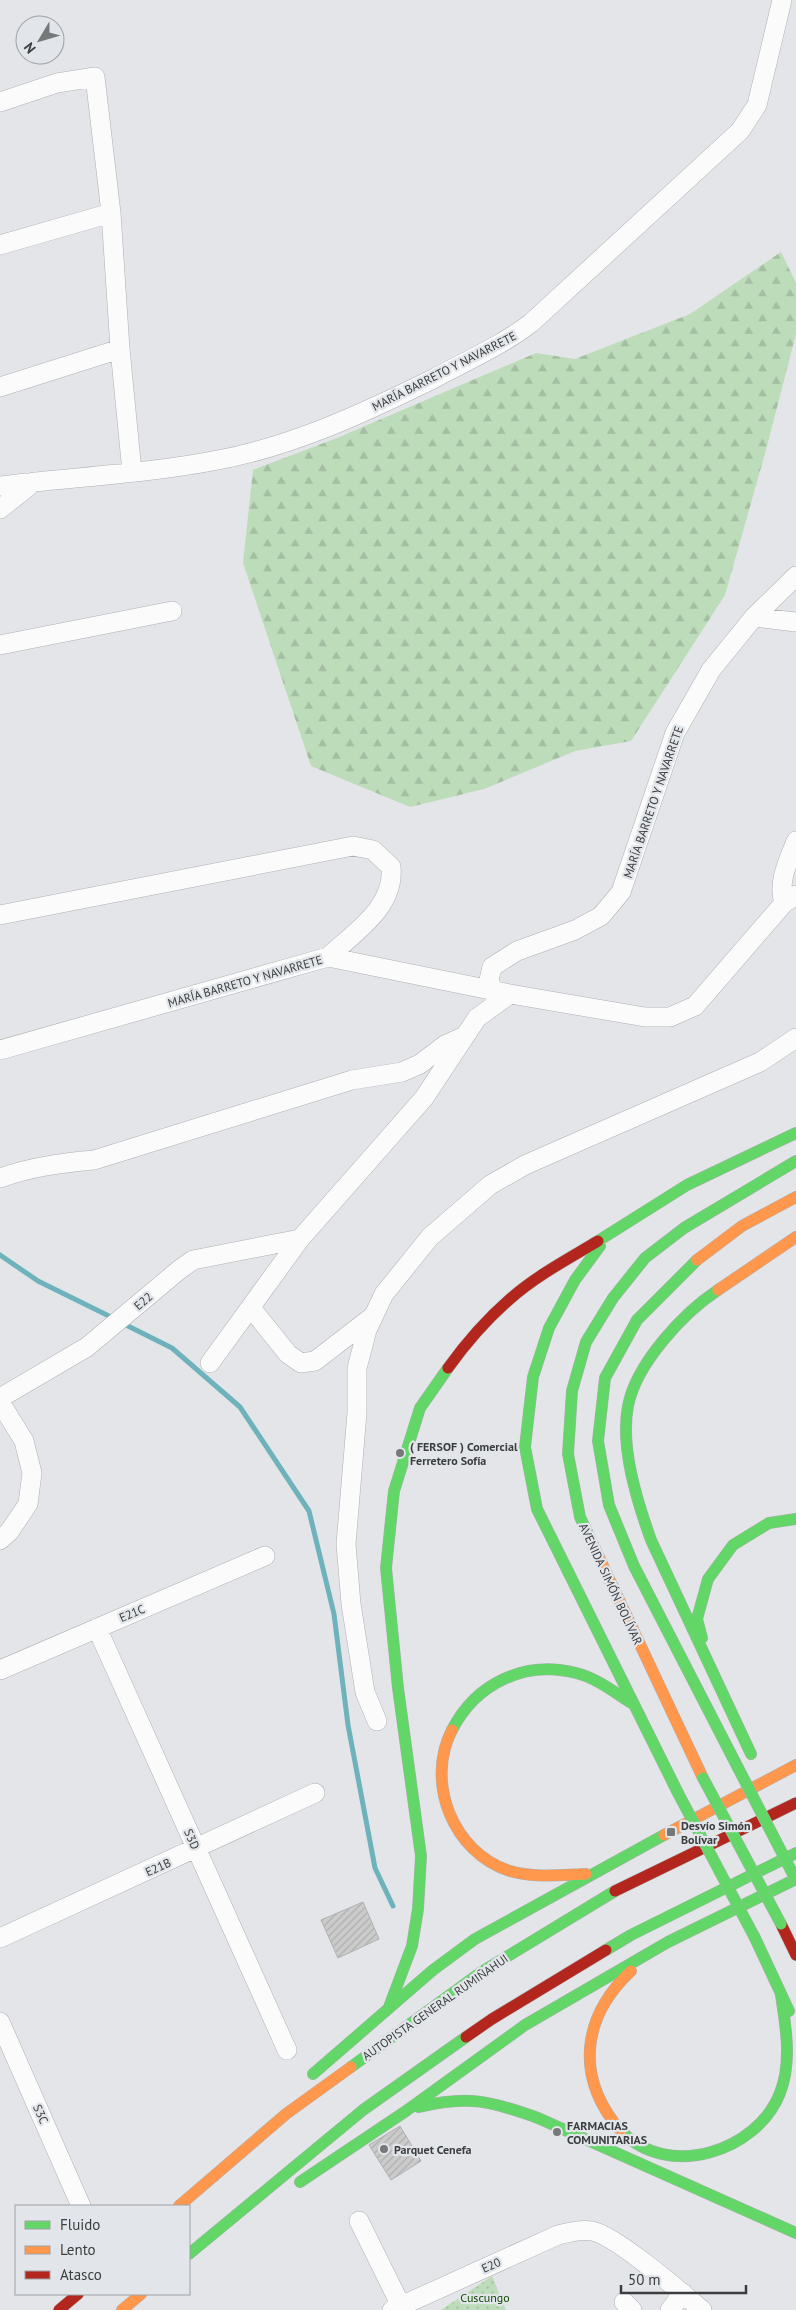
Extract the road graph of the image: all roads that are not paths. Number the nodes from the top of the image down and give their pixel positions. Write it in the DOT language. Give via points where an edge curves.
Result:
graph roads {
  1 [pos="782,0"];
  2 [pos="0,102"];
  3 [pos="111,213"];
  4 [pos="0,245"];
  5 [pos="120,349"];
  6 [pos="0,388"];
  7 [pos="132,472"];
  8 [pos="34,482"];
  9 [pos="0,486"];
  10 [pos="0,509"];
  11 [pos="796,576"];
  12 [pos="172,611"];
  13 [pos="754,617"];
  14 [pos="796,622"];
  15 [pos="0,645"];
  16 [pos="796,840"];
  17 [pos="790,899"];
  18 [pos="0,915"];
  19 [pos="328,957"];
  20 [pos="502,992"];
  21 [pos="463,1038"];
  22 [pos="796,1038"];
  23 [pos="0,1050"];
  24 [pos="796,1133"];
  25 [pos="796,1161"];
  26 [pos="0,1178"];
  27 [pos="796,1197"];
  28 [pos="612,1230"];
  29 [pos="796,1237"];
  30 [pos="300,1239"];
  31 [pos="251,1308"];
  32 [pos="374,1315"];
  33 [pos="210,1363"];
  34 [pos="0,1400"];
  35 [pos="796,1519"];
  36 [pos="0,1540"];
  37 [pos="265,1556"];
  38 [pos="98,1628"];
  39 [pos="708,1661"];
  40 [pos="0,1670"];
  41 [pos="633,1704"];
  42 [pos="377,1721"];
  43 [pos="796,1765"];
  44 [pos="315,1793"];
  45 [pos="796,1803"];
  46 [pos="787,1822"];
  47 [pos="197,1849"];
  48 [pos="796,1852"];
  49 [pos="590,1874"];
  50 [pos="796,1880"];
  51 [pos="0,1938"];
  52 [pos="668,1942"];
  53 [pos="796,1955"];
  54 [pos="781,1995"];
  55 [pos="389,2007"];
  56 [pos="0,2022"];
  57 [pos="796,2026"];
  58 [pos="287,2050"];
  59 [pos="406,2111"];
  60 [pos="286,2114"];
  61 [pos="294,2187"];
  62 [pos="81,2205"];
  63 [pos="180,2205"];
  64 [pos="262,2208"];
  65 [pos="234,2217"];
  66 [pos="359,2221"];
  67 [pos="796,2233"];
  68 [pos="190,2253"];
  69 [pos="683,2293"];
  70 [pos="77,2295"];
  71 [pos="140,2295"];
  72 [pos="398,2309"];
  73 [pos="60,2310"];
  74 [pos="122,2310"];
  75 [pos="670,2310"];
  76 [pos="702,2310"];
  1 -- 7 [label="street, MARÍA BARRETO Y NAVARRETE" via="762,90 750,118 505,342 381,405 307,435 218,460"];
  2 -- 3 [label="street" via="57,83 95,77"];
  3 -- 4 [label="street"];
  3 -- 5 [label="street"];
  5 -- 6 [label="street"];
  5 -- 7 [label="street"];
  7 -- 8 [label="street, MARÍA BARRETO Y NAVARRETE"];
  8 -- 9 [label="street, MARÍA BARRETO Y NAVARRETE"];
  8 -- 10 [label="street"];
  11 -- 13 [label="street, MARÍA BARRETO Y NAVARRETE"];
  12 -- 15 [label="street"];
  13 -- 14 [label="street"];
  13 -- 20 [label="street, MARÍA BARRETO Y NAVARRETE" via="711,670 675,733 622,892 601,916 575,930 517,951 492,967 489,980"];
  16 -- 17 [label="street" via="781,883 780,893"];
  17 -- 20 [label="street, MARÍA BARRETO Y NAVARRETE" via="695,1006 670,1017 645,1017"];
  18 -- 19 [label="street" via="352,846 373,850 391,867 389,893 379,909"];
  19 -- 20 [label="street, MARÍA BARRETO Y NAVARRETE"];
  19 -- 23 [label="street, MARÍA BARRETO Y NAVARRETE"];
  20 -- 21 [label="street"];
  21 -- 26 [label="street" via="445,1045 420,1064 402,1072 352,1080 94,1160 57,1163"];
  21 -- 30 [label="street" via="424,1098"];
  22 -- 32 [label="street" via="760,1062 525,1164 490,1185 430,1236 384,1294"];
  24 -- 28 [label="highway" via="687,1185"];
  25 -- 53 [label="highway, AVENIDA SIMÓN BOLÍVAR, bridge" via="684,1228 645,1258 613,1298 586,1342 572,1391 568,1454 580,1517 703,1778"];
  27 -- 50 [label="highway, bridge" via="742,1226 691,1264 637,1320 605,1378 598,1441 609,1505 634,1566"];
  28 -- 41 [label="highway" via="574,1280 549,1328 533,1377 525,1447 537,1509"];
  28 -- 55 [label="highway" via="510,1299 465,1345 420,1408 394,1491 386,1568 398,1688 421,1856 412,1946"];
  29 -- 39 [label="highway" via="708,1296 668,1335 638,1378 628,1406 627,1444 638,1503 651,1540"];
  30 -- 31 [label="street"];
  30 -- 34 [label="street, E22" via="193,1260 87,1347"];
  31 -- 32 [label="street" via="288,1354 301,1363 314,1361"];
  31 -- 33 [label="street"];
  32 -- 42 [label="street" via="357,1368 357,1414 346,1544 351,1604 365,1692"];
  34 -- 36 [label="street" via="24,1441 32,1473 28,1504"];
  35 -- 39 [label="highway" via="769,1523 733,1545 708,1578 697,1619"];
  37 -- 38 [label="street, E21C"];
  38 -- 40 [label="street, E21C"];
  38 -- 47 [label="street, S3D"];
  39 -- 46 [label="highway"];
  41 -- 49 [label="highway" via="575,1673 554,1670 515,1674 480,1691 466,1704 445,1744 441,1780 446,1808 451,1822 470,1845 509,1871 529,1875"];
  41 -- 54 [label="highway, bridge" via="755,1938"];
  43 -- 49 [label="highway"];
  44 -- 47 [label="street, E21B"];
  45 -- 60 [label="highway, AUTOPISTA GENERAL RUMIÑAHUI" via="615,1891 480,1972"];
  47 -- 51 [label="street, E21B"];
  47 -- 58 [label="street, S3D"];
  48 -- 65 [label="highway" via="631,1935 492,2019 363,2110"];
  49 -- 55 [label="highway" via="475,1939"];
  50 -- 52 [label="highway"];
  52 -- 54 [label="highway" via="620,1980 596,2017 592,2030 588,2055 591,2079 611,2118 632,2140 658,2152 694,2156 731,2147 749,2134 776,2103 784,2083 788,2042"];
  52 -- 59 [label="highway" via="525,2025"];
  54 -- 57 [label="highway"];
  55 -- 60 [label="highway" via="302,2086"];
  56 -- 62 [label="street, S3C"];
  59 -- 61 [label="highway"];
  59 -- 67 [label="highway" via="459,2098 507,2107"];
  60 -- 63 [label="highway, AUTOPISTA GENERAL RUMIÑAHUI"];
  64 -- 65 [label="highway"];
  65 -- 68 [label="highway"];
  66 -- 72 [label="street"];
  69 -- 72 [label="street, E20" via="615,2242 593,2231 577,2231 558,2235"];
  69 -- 75 [label="street"];
  69 -- 76 [label="street"];
  70 -- 73 [label="highway"];
  71 -- 74 [label="highway"];
}
